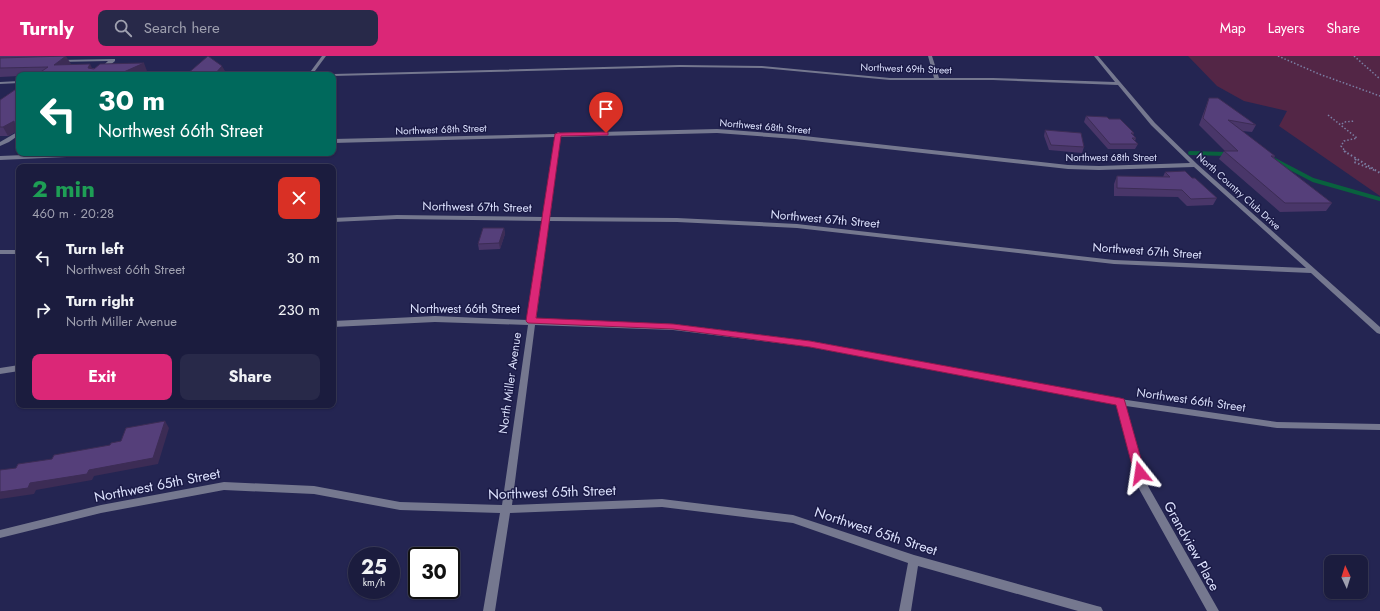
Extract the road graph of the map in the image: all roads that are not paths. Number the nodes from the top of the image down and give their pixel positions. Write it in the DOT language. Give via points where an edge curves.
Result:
graph roads {
  1 [pos="324,56"];
  2 [pos="930,56"];
  3 [pos="1096,56"];
  4 [pos="53,61"];
  5 [pos="99,72"];
  6 [pos="312,72"];
  7 [pos="336,75"];
  8 [pos="937,79"];
  9 [pos="16,82"];
  10 [pos="0,83"];
  11 [pos="1120,84"];
  12 [pos="558,134"];
  13 [pos="16,135"];
  14 [pos="336,141"];
  15 [pos="0,144"];
  16 [pos="40,156"];
  17 [pos="0,158"];
  18 [pos="1195,165"];
  19 [pos="336,220"];
  20 [pos="545,220"];
  21 [pos="0,252"];
  22 [pos="16,252"];
  23 [pos="1314,271"];
  24 [pos="531,321"];
  25 [pos="336,324"];
  26 [pos="1380,331"];
  27 [pos="16,368"];
  28 [pos="0,371"];
  29 [pos="1120,402"];
  30 [pos="1380,427"];
  31 [pos="506,509"];
  32 [pos="0,534"];
  33 [pos="914,560"];
  34 [pos="489,611"];
  35 [pos="905,611"];
  36 [pos="1097,611"];
  37 [pos="1213,611"];
  1 -- 6 [label="street"];
  2 -- 8 [label="street"];
  3 -- 11 [label="street, North Country Club Drive"];
  4 -- 5 [label="street" via="113,60"];
  7 -- 8 [label="street, Northwest 69th Street" via="680,66 762,67 890,79"];
  8 -- 11 [label="street, Northwest 69th Street"];
  9 -- 10 [label="street"];
  11 -- 18 [label="street, North Country Club Drive" via="1153,124"];
  12 -- 14 [label="street, Northwest 68th Street"];
  12 -- 18 [label="street, Northwest 68th Street" via="717,131 795,137 1075,168"];
  12 -- 20 [label="street, North Miller Avenue"];
  13 -- 15 [label="street"];
  16 -- 17 [label="street"];
  18 -- 23 [label="street, North Country Club Drive"];
  19 -- 20 [label="street, Northwest 67th Street" via="397,217"];
  20 -- 23 [label="street, Northwest 67th Street" via="677,220 797,226 1114,262"];
  20 -- 24 [label="street, North Miller Avenue"];
  21 -- 22 [label="street"];
  23 -- 26 [label="street, North Country Club Drive"];
  24 -- 25 [label="street, Northwest 66th Street" via="435,319"];
  24 -- 29 [label="street, Northwest 66th Street" via="673,326 810,344"];
  24 -- 31 [label="street, North Miller Avenue"];
  27 -- 28 [label="street"];
  29 -- 30 [label="street, Northwest 66th Street" via="1277,425"];
  29 -- 37 [label="street, Grandview Place" via="1143,487"];
  31 -- 32 [label="street, Northwest 65th Street" via="400,506 314,490 224,486 101,509"];
  31 -- 33 [label="street, Northwest 65th Street" via="662,503 793,519"];
  31 -- 34 [label="street, North Miller Avenue"];
  33 -- 35 [label="street"];
  33 -- 36 [label="street, Northwest 65th Street"];
}
